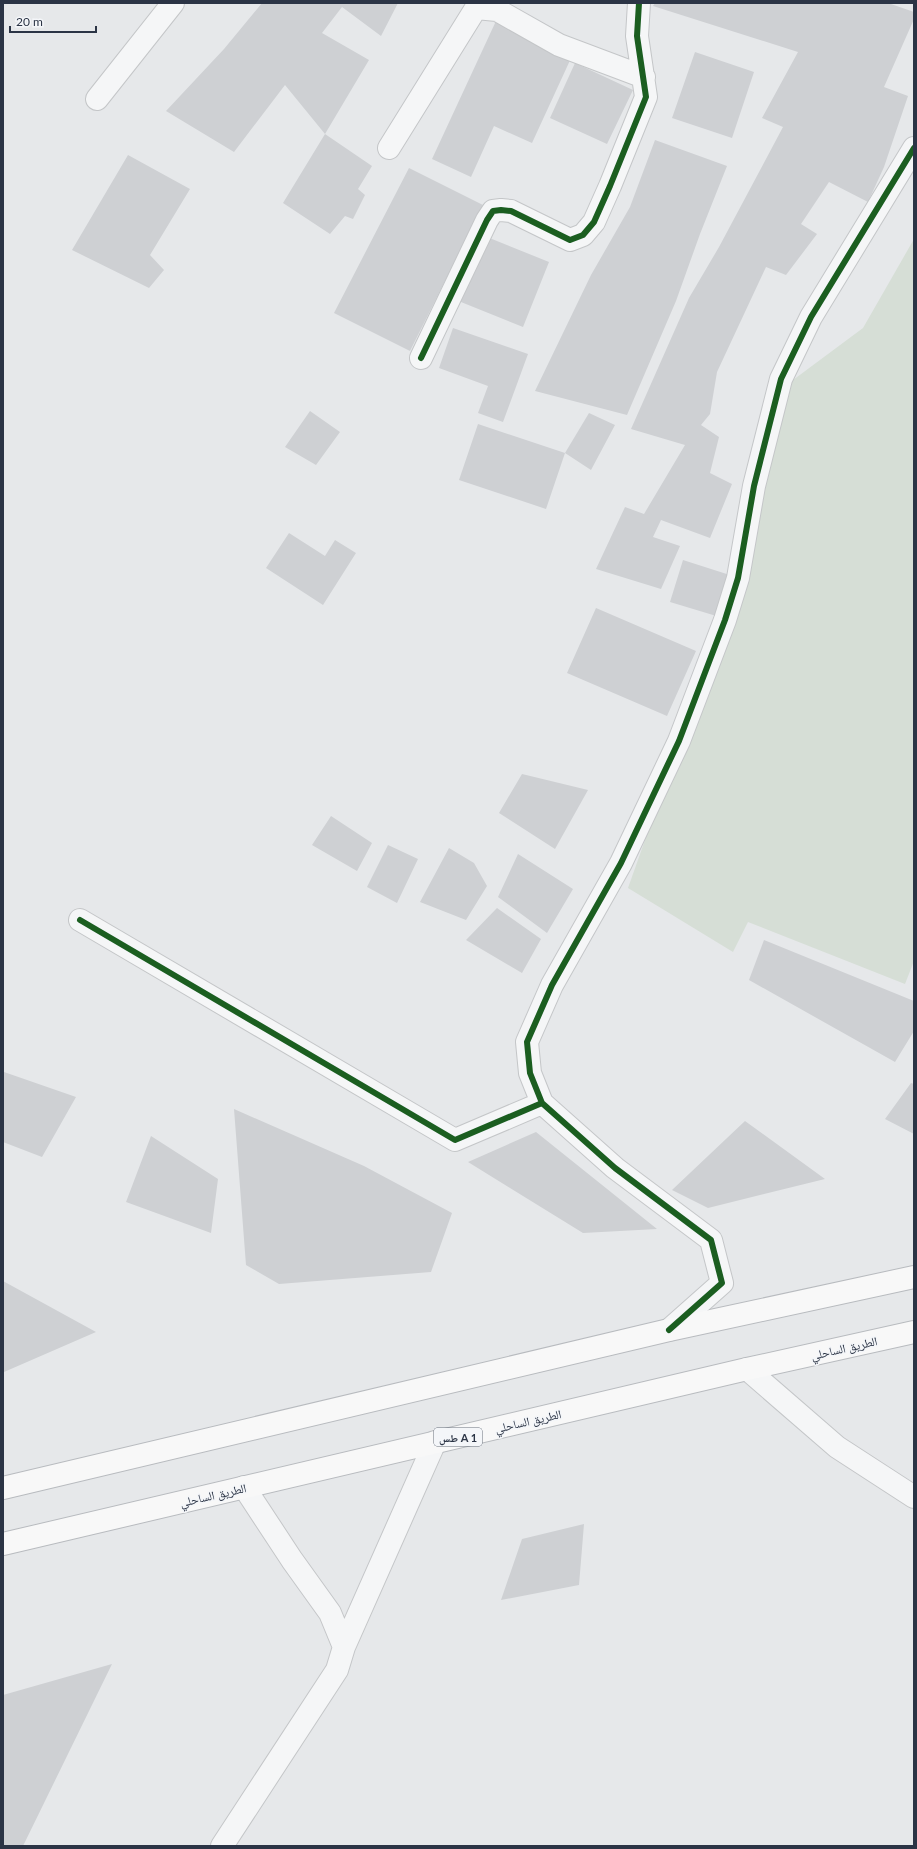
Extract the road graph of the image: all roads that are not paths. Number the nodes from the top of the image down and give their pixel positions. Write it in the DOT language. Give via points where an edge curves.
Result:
graph roads {
  1 [pos="173,3"];
  2 [pos="639,3"];
  3 [pos="644,77"];
  4 [pos="97,99"];
  5 [pos="388,148"];
  6 [pos="914,148"];
  7 [pos="421,358"];
  8 [pos="80,920"];
  9 [pos="542,1103"];
  10 [pos="914,1277"];
  11 [pos="669,1330"];
  12 [pos="914,1332"];
  13 [pos="746,1369"];
  14 [pos="435,1442"];
  15 [pos="244,1487"];
  16 [pos="3,1488"];
  17 [pos="914,1497"];
  18 [pos="3,1544"];
  19 [pos="344,1647"];
  20 [pos="222,1846"];
  1 -- 4 [label="street"];
  2 -- 3 [label="street" via="637,36"];
  3 -- 5 [label="street" via="559,45 497,10 476,8"];
  3 -- 7 [label="street" via="646,97 594,222 583,235 570,240 511,212 493,211"];
  6 -- 9 [label="street" via="811,317 780,379 754,486 738,578 679,742 621,863 552,985 527,1042 530,1073"];
  8 -- 9 [label="street" via="455,1140"];
  9 -- 11 [label="street" via="615,1168 711,1240 722,1283"];
  10 -- 11 [label="highway"];
  11 -- 16 [label="highway"];
  12 -- 13 [label="highway, الطريق الساحلي / طس A 1"];
  13 -- 14 [label="highway, الطريق الساحلي / طس A 1"];
  13 -- 17 [label="street" via="837,1447"];
  14 -- 15 [label="highway, الطريق الساحلي / طس A 1"];
  14 -- 19 [label="street"];
  15 -- 18 [label="highway, الطريق الساحلي / طس A 1"];
  15 -- 19 [label="street" via="330,1613"];
  19 -- 20 [label="street" via="337,1670"];
}
